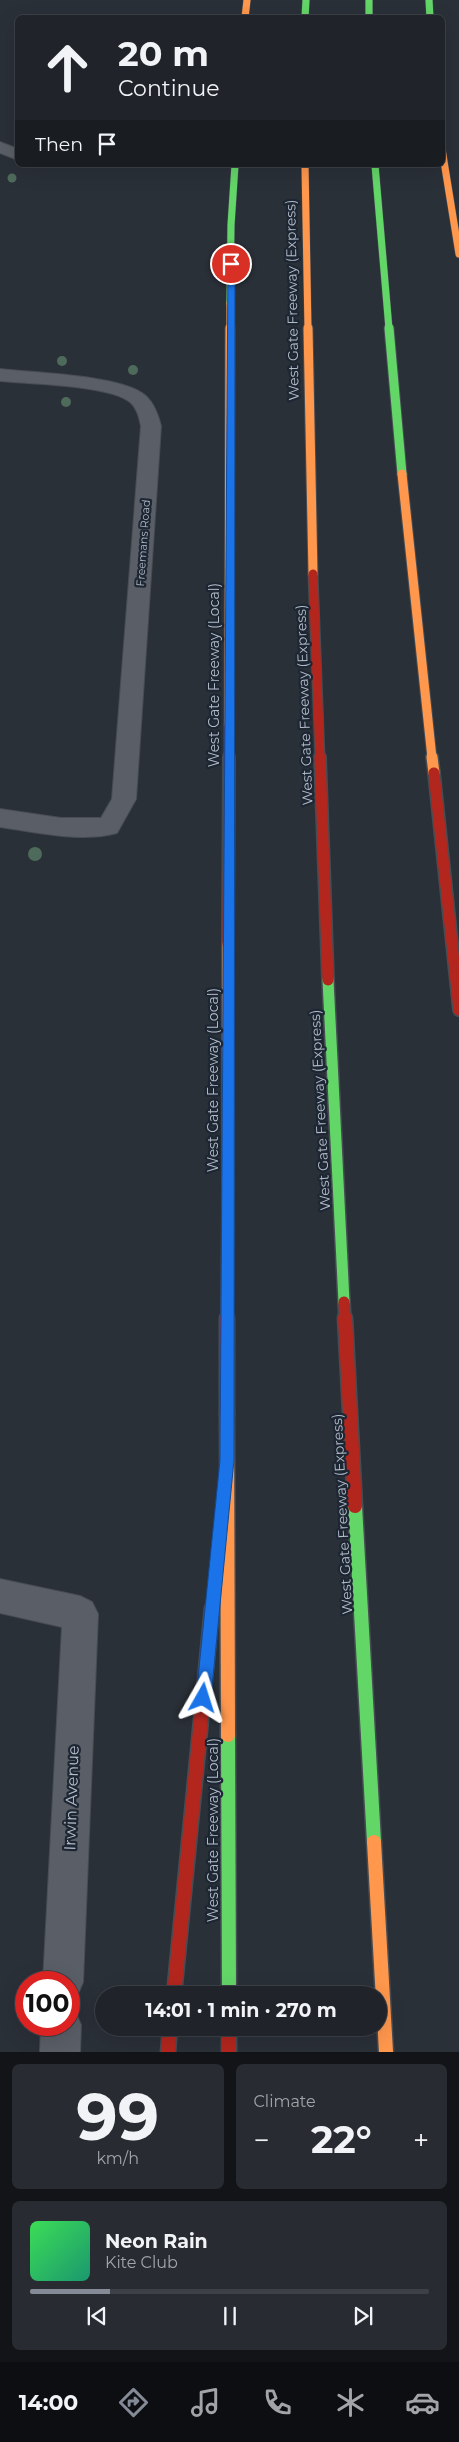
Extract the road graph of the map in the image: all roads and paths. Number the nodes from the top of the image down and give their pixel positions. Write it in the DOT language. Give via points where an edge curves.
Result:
graph roads {
  1 [pos="247,0"];
  2 [pos="306,0"];
  3 [pos="369,0"];
  4 [pos="245,15"];
  5 [pos="305,15"];
  6 [pos="369,15"];
  7 [pos="0,148"];
  8 [pos="15,153"];
  9 [pos="235,167"];
  10 [pos="305,167"];
  11 [pos="375,167"];
  12 [pos="445,167"];
  13 [pos="459,254"];
  14 [pos="0,375"];
  15 [pos="0,818"];
  16 [pos="459,1010"];
  17 [pos="227,1460"];
  18 [pos="215,1579"];
  19 [pos="0,1596"];
  20 [pos="213,1599"];
  21 [pos="64,1971"];
  22 [pos="175,1986"];
  23 [pos="229,1986"];
  24 [pos="61,2036"];
  25 [pos="169,2036"];
  26 [pos="229,2036"];
  27 [pos="60,2052"];
  28 [pos="168,2052"];
  29 [pos="229,2052"];
  30 [pos="386,2052"];
  1 -- 4 [label="highway"];
  2 -- 5 [label="highway"];
  3 -- 6 [label="highway"];
  7 -- 8 [label="street"];
  9 -- 17 [label="highway, West Gate Freeway (Local)" via="231,255"];
  10 -- 30 [label="highway, West Gate Freeway (Express)" via="308,402 321,808"];
  11 -- 16 [label="highway" via="393,390"];
  12 -- 13 [label="highway"];
  14 -- 15 [label="street, Freemans Road" via="115,389 135,396 147,409 151,426 124,800 108,827 61,827"];
  17 -- 18 [label="highway"];
  17 -- 23 [label="highway, West Gate Freeway (Local)"];
  19 -- 21 [label="street, Irwin Avenue" via="80,1614"];
  20 -- 22 [label="highway"];
  24 -- 27 [label="street"];
  25 -- 28 [label="highway"];
  26 -- 29 [label="highway"];
}
